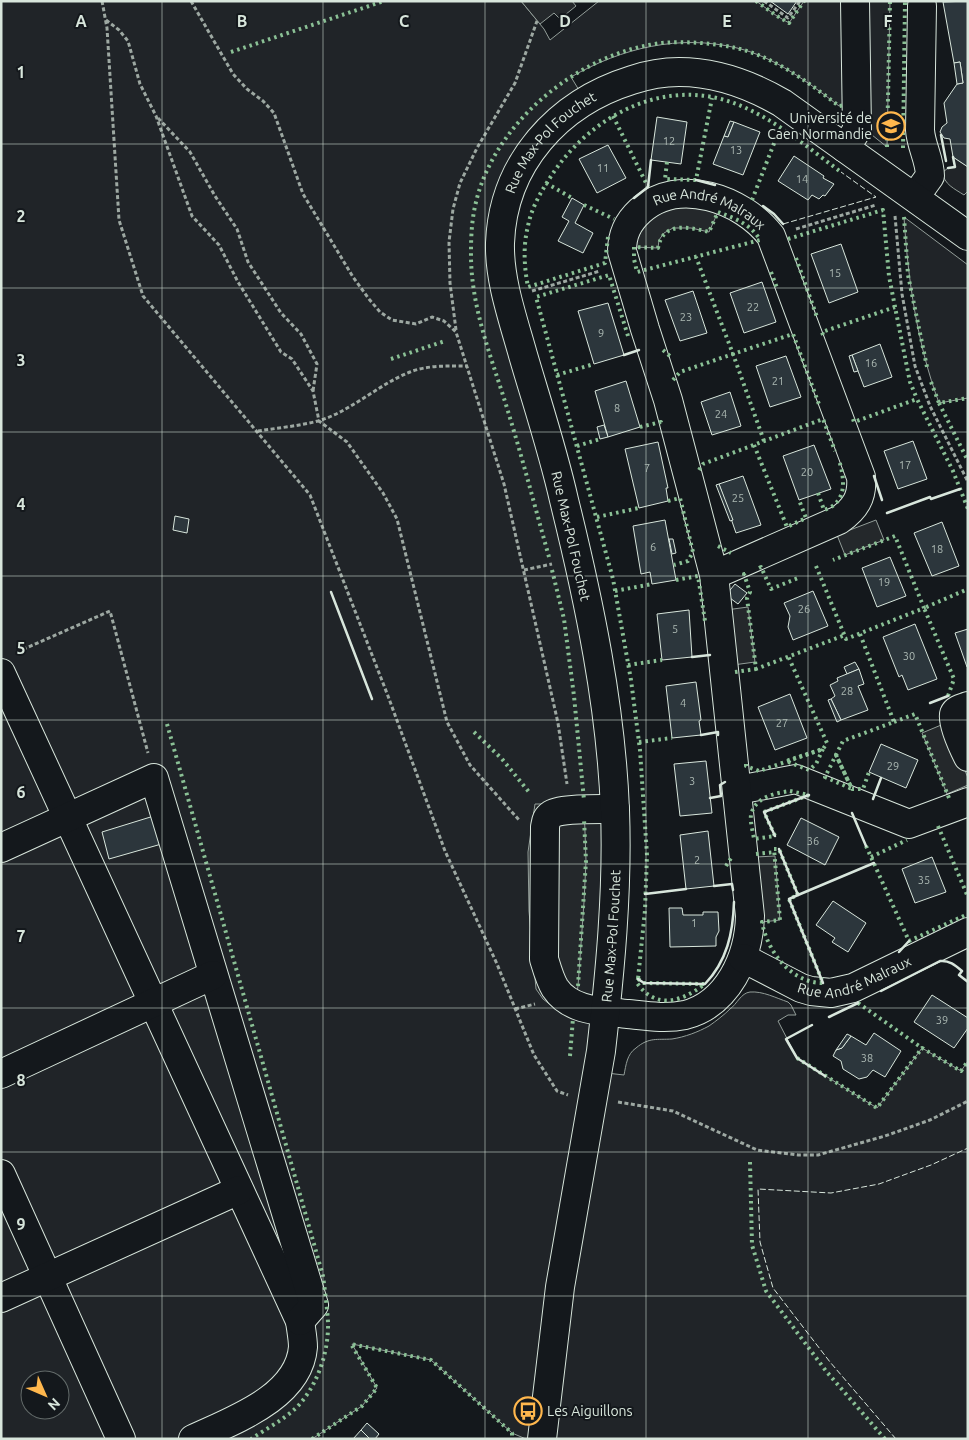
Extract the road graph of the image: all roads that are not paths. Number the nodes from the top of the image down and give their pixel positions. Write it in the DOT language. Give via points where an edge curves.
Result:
graph roads {
  1 [pos="855,1"];
  2 [pos="922,6"];
  3 [pos="845,148"];
  4 [pos="904,204"];
  5 [pos="968,236"];
  6 [pos="714,575"];
  7 [pos="6,664"];
  8 [pos="961,711"];
  9 [pos="968,757"];
  10 [pos="738,790"];
  11 [pos="968,802"];
  12 [pos="615,809"];
  13 [pos="68,817"];
  14 [pos="1,848"];
  15 [pos="968,932"];
  16 [pos="742,958"];
  17 [pos="213,975"];
  18 [pos="153,1003"];
  19 [pos="606,1012"];
  20 [pos="1,1074"];
  21 [pos="1,1174"];
  22 [pos="239,1190"];
  23 [pos="48,1276"];
  24 [pos="1,1298"];
  25 [pos="300,1321"];
  26 [pos="121,1439"];
  27 [pos="193,1439"];
  28 [pos="542,1439"];
  1 -- 3 [label="street" via="857,130"];
  2 -- 4 [label="street" via="920,130 930,176"];
  3 -- 4 [label="street, Rue Max-Pol Fouchet"];
  3 -- 12 [label="street, Rue Max-Pol Fouchet" via="752,87 717,76 677,72 620,83 572,108 542,136 513,181 500,242 501,265 564,498 590,616 611,755"];
  4 -- 5 [label="street, Rue Max-Pol Fouchet"];
  6 -- 6 [label="street, Rue André Malraux" via="839,520 858,500 861,477 771,236 742,211 712,198 692,194 668,195 643,208 629,222 622,240 622,251 668,400"];
  6 -- 10 [label="street, Rue André Malraux"];
  7 -- 13 [label="street"];
  8 -- 9 [label="street" via="953,721"];
  10 -- 11 [label="street" via="796,779 908,824"];
  10 -- 16 [label="street, Rue André Malraux" via="750,916 750,932"];
  12 -- 19 [label="street, Rue Max-Pol Fouchet" via="615,867"];
  12 -- 19 [label="street, Rue André Malraux" via="554,813 546,819 544,851 544,959 550,977 555,988 570,1002"];
  13 -- 14 [label="street"];
  13 -- 17 [label="street" via="154,778"];
  13 -- 18 [label="street"];
  15 -- 16 [label="street, Rue André Malraux" via="853,988 831,993 800,988"];
  16 -- 19 [label="street, Rue André Malraux" via="727,986 715,999 696,1011 659,1017"];
  17 -- 18 [label="street"];
  17 -- 25 [label="street" via="314,1305"];
  18 -- 20 [label="street"];
  18 -- 22 [label="street"];
  19 -- 28 [label="street, Rue Max-Pol Fouchet" via="594,1099 560,1287"];
  21 -- 23 [label="street"];
  22 -- 23 [label="street"];
  22 -- 25 [label="street"];
  23 -- 24 [label="street"];
  23 -- 26 [label="street"];
  25 -- 27 [label="street" via="303,1348 297,1369 280,1391 260,1407"];
}
